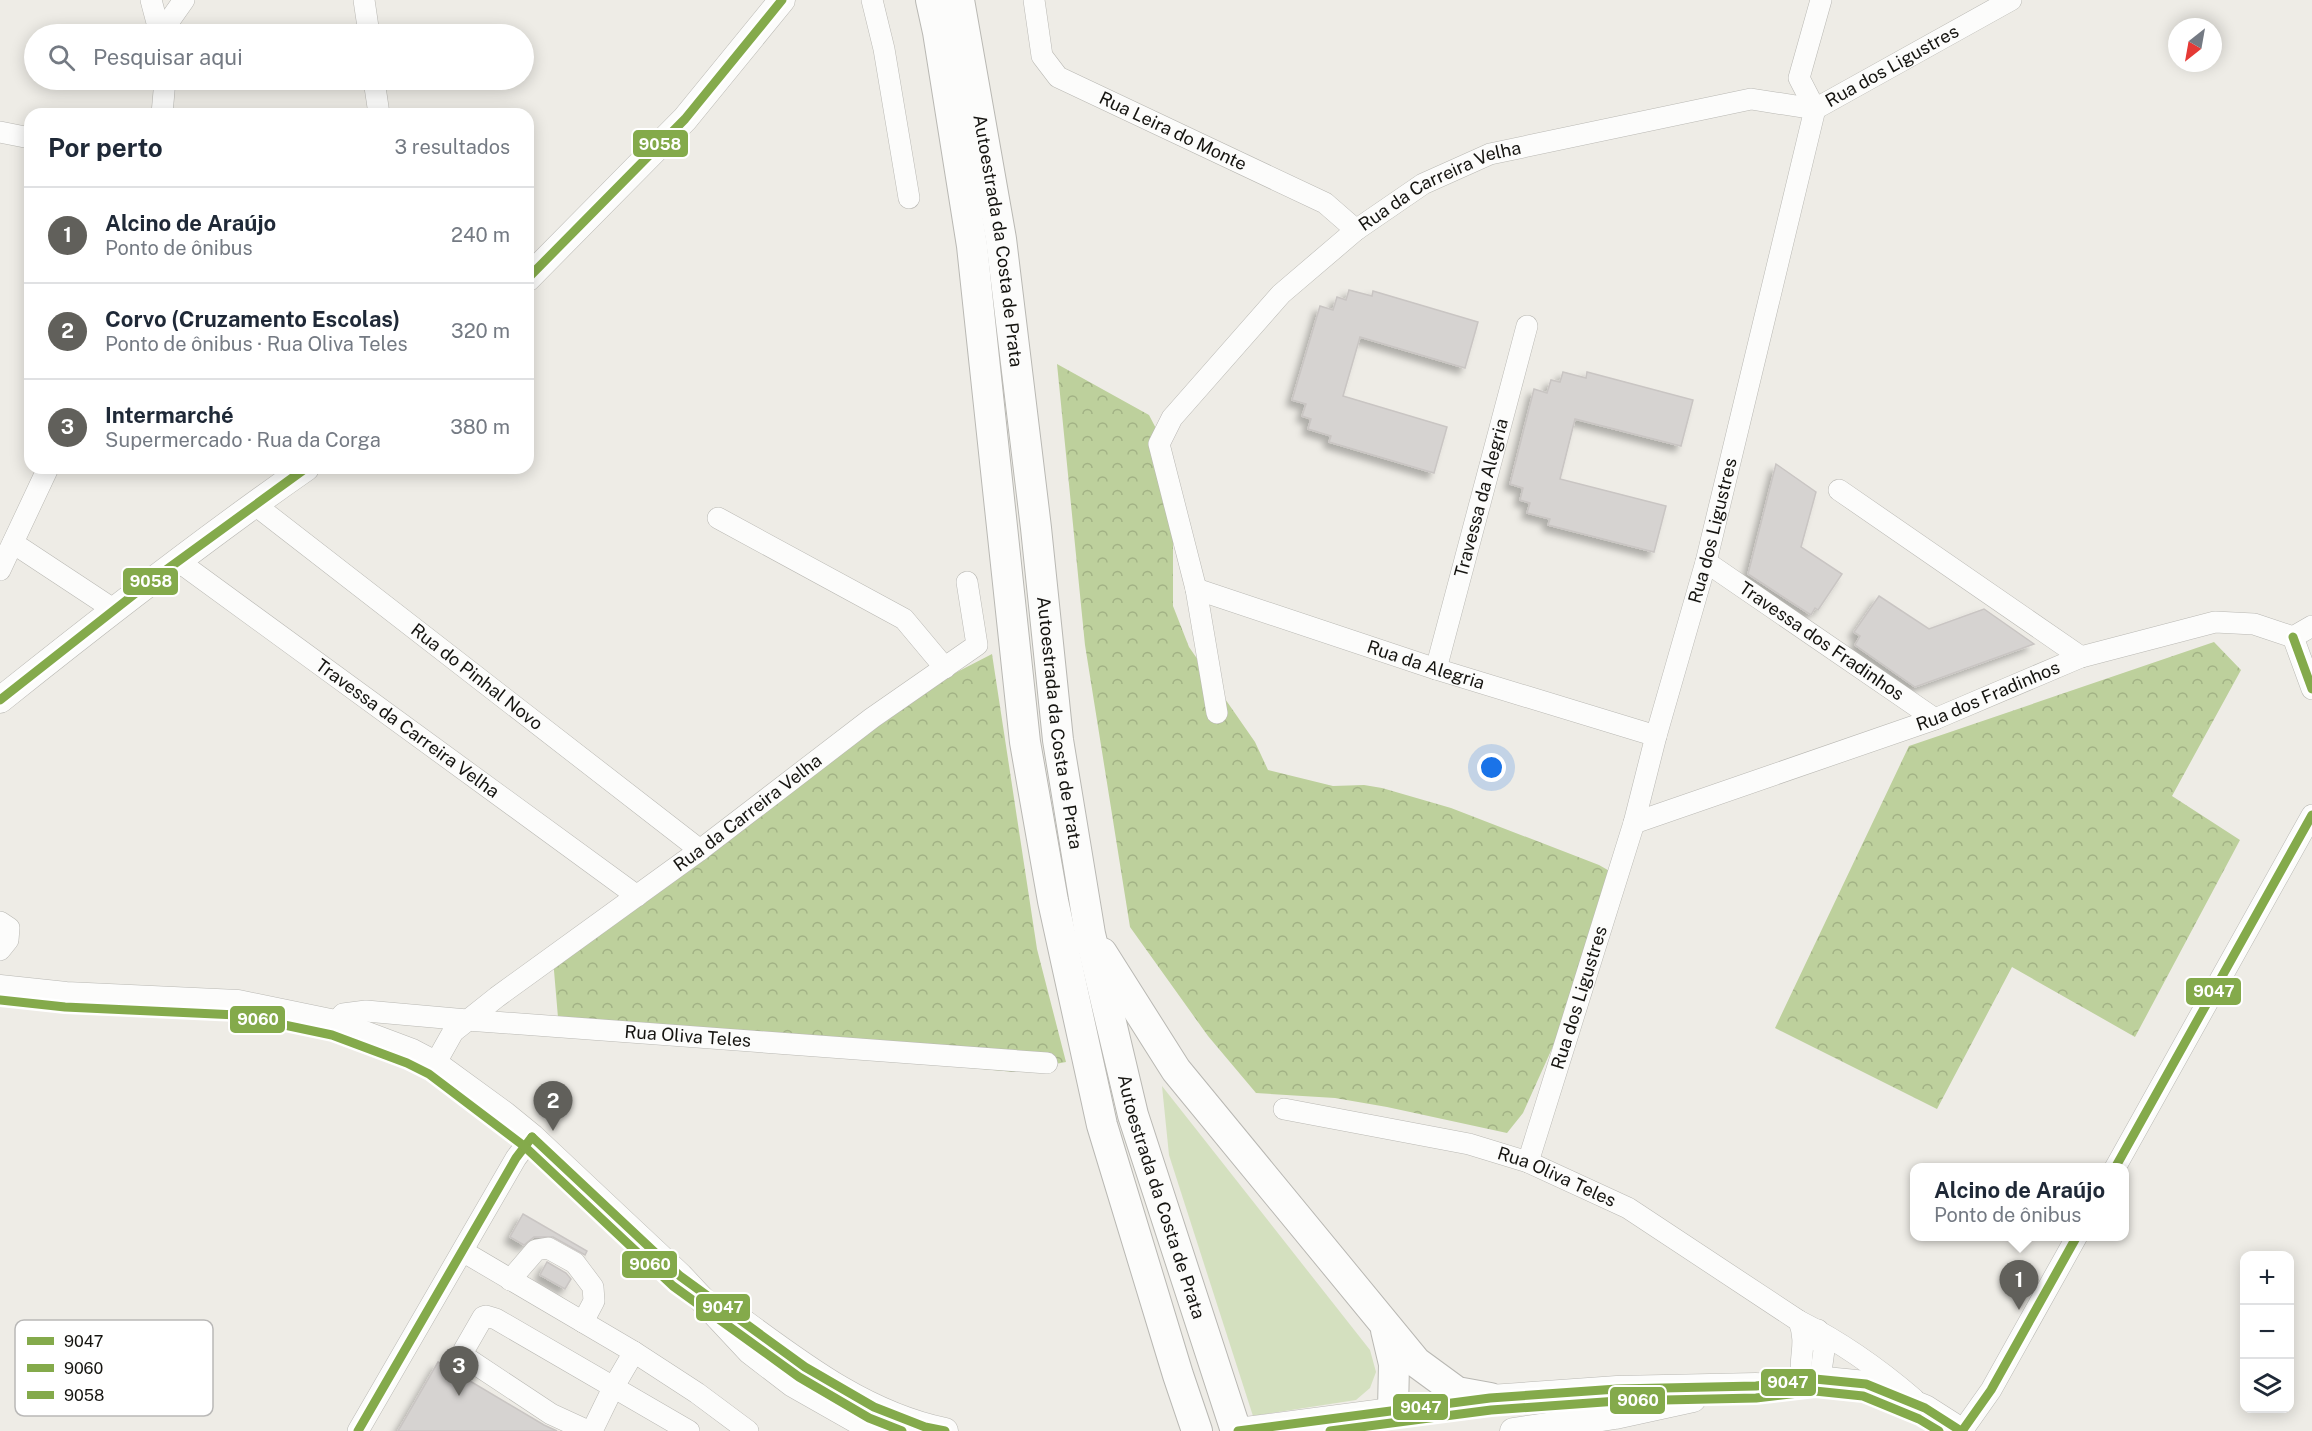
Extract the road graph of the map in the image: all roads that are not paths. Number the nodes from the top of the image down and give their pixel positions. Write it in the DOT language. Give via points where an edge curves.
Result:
graph roads {
  1 [pos="151,0"];
  2 [pos="184,0"];
  3 [pos="364,0"];
  4 [pos="782,0"];
  5 [pos="872,0"];
  6 [pos="931,0"];
  7 [pos="959,0"];
  8 [pos="1034,0"];
  9 [pos="1821,0"];
  10 [pos="2011,0"];
  11 [pos="157,24"];
  12 [pos="167,24"];
  13 [pos="368,24"];
  14 [pos="164,90"];
  15 [pos="375,90"];
  16 [pos="163,108"];
  17 [pos="378,108"];
  18 [pos="1815,109"];
  19 [pos="0,132"];
  20 [pos="24,137"];
  21 [pos="909,198"];
  22 [pos="1356,230"];
  23 [pos="534,272"];
  24 [pos="1527,326"];
  25 [pos="45,474"];
  26 [pos="297,474"];
  27 [pos="1839,490"];
  28 [pos="254,504"];
  29 [pos="718,518"];
  30 [pos="13,543"];
  31 [pos="178,561"];
  32 [pos="1706,562"];
  33 [pos="0,570"];
  34 [pos="967,582"];
  35 [pos="1197,589"];
  36 [pos="113,609"];
  37 [pos="2312,626"];
  38 [pos="2293,637"];
  39 [pos="2081,657"];
  40 [pos="945,668"];
  41 [pos="1436,669"];
  42 [pos="2312,689"];
  43 [pos="0,700"];
  44 [pos="1217,713"];
  45 [pos="1935,719"];
  46 [pos="1656,736"];
  47 [pos="2312,815"];
  48 [pos="1634,823"];
  49 [pos="700,850"];
  50 [pos="637,896"];
  51 [pos="0,922"];
  52 [pos="1090,934"];
  53 [pos="0,950"];
  54 [pos="0,988"];
  55 [pos="467,1020"];
  56 [pos="335,1023"];
  57 [pos="1047,1063"];
  58 [pos="435,1064"];
  59 [pos="1284,1108"];
  60 [pos="532,1137"];
  61 [pos="1528,1162"];
  62 [pos="2117,1163"];
  63 [pos="2074,1241"];
  64 [pos="464,1251"];
  65 [pos="680,1276"];
  66 [pos="510,1280"];
  67 [pos="583,1322"];
  68 [pos="1808,1325"];
  69 [pos="1385,1326"];
  70 [pos="634,1352"];
  71 [pos="1811,1380"];
  72 [pos="1756,1386"];
  73 [pos="613,1388"];
  74 [pos="1490,1398"];
  75 [pos="1925,1408"];
  76 [pos="1325,1419"];
  77 [pos="1384,1421"];
  78 [pos="358,1431"];
  79 [pos="590,1431"];
  80 [pos="689,1431"];
  81 [pos="748,1431"];
  82 [pos="876,1431"];
  83 [pos="945,1431"];
  84 [pos="1197,1431"];
  85 [pos="1237,1431"];
  86 [pos="1365,1431"];
  87 [pos="1513,1431"];
  88 [pos="1961,1431"];
  1 -- 11 [label="street"];
  2 -- 12 [label="street"];
  3 -- 13 [label="street"];
  4 -- 23 [label="main road" via="685,119"];
  5 -- 21 [label="street"];
  6 -- 84 [label="highway, Autoestrada da Costa de Prata" via="972,246 1025,742 1053,901 1102,1125"];
  7 -- 52 [label="highway, Autoestrada da Costa de Prata" via="1001,239 1058,740"];
  8 -- 22 [label="street, Rua Leira do Monte" via="1042,56 1058,77 1325,203"];
  9 -- 18 [label="street" via="1799,78"];
  10 -- 18 [label="street, Rua dos Ligustres"];
  14 -- 16 [label="street"];
  15 -- 17 [label="street"];
  18 -- 22 [label="street, Rua da Carreira Velha" via="1751,99 1490,154 1423,184"];
  18 -- 32 [label="street, Rua dos Ligustres"];
  19 -- 20 [label="street"];
  22 -- 35 [label="street, Rua da Carreira Velha" via="1281,294 1172,418 1159,444"];
  24 -- 41 [label="street, Travessa da Alegria"];
  25 -- 30 [label="street"];
  26 -- 28 [label="main road"];
  27 -- 39 [label="street"];
  28 -- 31 [label="main road"];
  28 -- 49 [label="street, Rua do Pinhal Novo"];
  29 -- 40 [label="street" via="904,619"];
  30 -- 33 [label="street"];
  30 -- 36 [label="street"];
  31 -- 36 [label="main road"];
  31 -- 50 [label="street, Travessa da Carreira Velha"];
  32 -- 45 [label="street, Travessa dos Fradinhos"];
  32 -- 46 [label="street, Rua dos Ligustres"];
  34 -- 40 [label="street, Rua da Carreira Velha" via="977,645"];
  35 -- 41 [label="street, Rua da Alegria"];
  35 -- 44 [label="street"];
  36 -- 43 [label="main road"];
  37 -- 38 [label="street"];
  38 -- 39 [label="street, Rua dos Fradinhos" via="2254,624 2215,622"];
  38 -- 42 [label="street"];
  39 -- 45 [label="street, Rua dos Fradinhos"];
  40 -- 49 [label="street, Rua da Carreira Velha" via="872,718"];
  41 -- 46 [label="street, Rua da Alegria"];
  45 -- 48 [label="street, Rua dos Fradinhos"];
  46 -- 48 [label="street, Rua dos Ligustres"];
  47 -- 62 [label="street"];
  48 -- 61 [label="street, Rua dos Ligustres"];
  49 -- 50 [label="street, Rua da Carreira Velha"];
  50 -- 55 [label="street, Rua da Carreira Velha"];
  51 -- 53 [label="street" via="9,928 10,935"];
  52 -- 69 [label="highway" via="1176,1070"];
  52 -- 85 [label="highway, Autoestrada da Costa de Prata" via="1133,1115"];
  54 -- 56 [label="main road" via="238,1003"];
  55 -- 56 [label="street, Rua Oliva Teles" via="366,1011 343,1014"];
  55 -- 57 [label="street, Rua Oliva Teles"];
  55 -- 58 [label="street, Rua da Carreira Velha" via="453,1032"];
  56 -- 58 [label="main road"];
  58 -- 60 [label="main road"];
  59 -- 61 [label="street, Rua Oliva Teles" via="1469,1144"];
  60 -- 64 [label="street"];
  60 -- 65 [label="main road"];
  61 -- 68 [label="street, Rua Oliva Teles" via="1628,1208"];
  63 -- 88 [label="street" via="1991,1390"];
  64 -- 66 [label="street"];
  64 -- 78 [label="street"];
  65 -- 82 [label="main road" via="750,1351 793,1384"];
  65 -- 83 [label="main road" via="837,1387 898,1417"];
  66 -- 67 [label="street"];
  66 -- 67 [label="street" via="536,1250 548,1248 575,1263 593,1287 594,1301"];
  67 -- 70 [label="street"];
  68 -- 71 [label="street" via="1824,1350"];
  68 -- 75 [label="street, Rua Oliva Teles" via="1878,1369"];
  69 -- 74 [label="highway" via="1416,1362 1440,1381 1457,1392"];
  69 -- 77 [label="highway" via="1394,1364"];
  70 -- 73 [label="street"];
  70 -- 81 [label="street"];
  71 -- 72 [label="main road, Rua Oliva Teles"];
  71 -- 75 [label="main road, Rua Oliva Teles" via="1866,1384"];
  72 -- 74 [label="main road, Rua Oliva Teles" via="1617,1389"];
  72 -- 87 [label="main road, Rua Oliva Teles" via="1615,1416"];
  73 -- 79 [label="street"];
  73 -- 79 [label="street" via="486,1316 464,1350 471,1363 551,1414"];
  73 -- 80 [label="street"];
  74 -- 77 [label="main road, Rua Oliva Teles"];
  75 -- 88 [label="main road, Rua Oliva Teles"];
  76 -- 77 [label="main road, Rua Oliva Teles"];
  76 -- 85 [label="main road, Rua Oliva Teles"];
  76 -- 86 [label="main road"];
}
